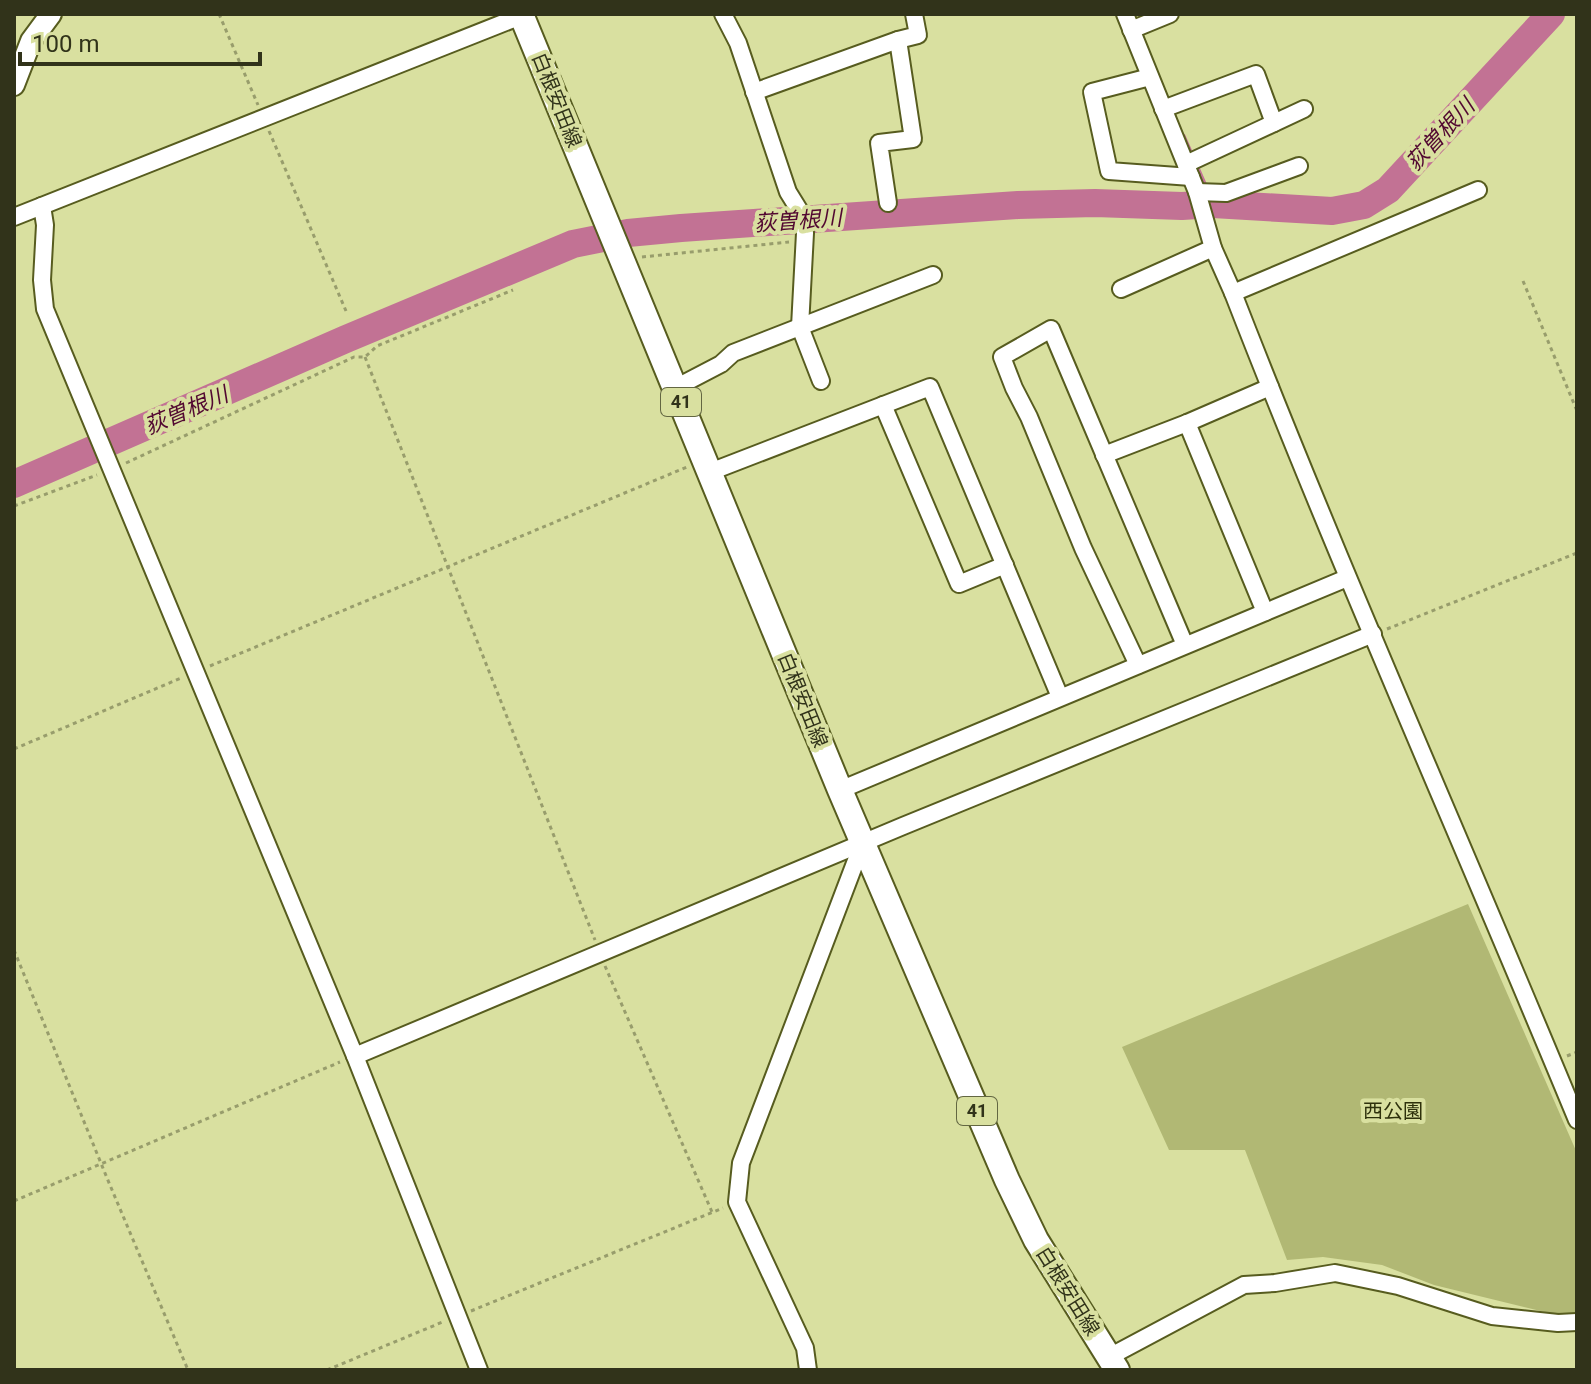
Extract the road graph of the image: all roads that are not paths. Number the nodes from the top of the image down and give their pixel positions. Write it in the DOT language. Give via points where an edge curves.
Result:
graph roads {
  1 [pos="51,14"];
  2 [pos="523,14"];
  3 [pos="723,14"];
  4 [pos="914,14"];
  5 [pos="1170,14"];
  6 [pos="1128,22"];
  7 [pos="898,40"];
  8 [pos="1150,77"];
  9 [pos="14,85"];
  10 [pos="754,92"];
  11 [pos="1163,109"];
  12 [pos="1304,109"];
  13 [pos="1274,123"];
  14 [pos="1299,166"];
  15 [pos="1191,177"];
  16 [pos="1478,190"];
  17 [pos="888,203"];
  18 [pos="42,206"];
  19 [pos="14,217"];
  20 [pos="1213,248"];
  21 [pos="933,275"];
  22 [pos="1121,289"];
  23 [pos="1233,293"];
  24 [pos="800,327"];
  25 [pos="821,381"];
  26 [pos="1270,387"];
  27 [pos="675,388"];
  28 [pos="883,405"];
  29 [pos="1187,423"];
  30 [pos="1104,455"];
  31 [pos="708,466"];
  32 [pos="1005,565"];
  33 [pos="1347,578"];
  34 [pos="1265,612"];
  35 [pos="1373,634"];
  36 [pos="1185,645"];
  37 [pos="1138,665"];
  38 [pos="1060,697"];
  39 [pos="840,790"];
  40 [pos="863,842"];
  41 [pos="355,1056"];
  42 [pos="1577,1120"];
  43 [pos="1577,1322"];
  44 [pos="1114,1365"];
  45 [pos="479,1370"];
  46 [pos="808,1370"];
  1 -- 9 [label="street" via="31,41"];
  2 -- 18 [label="street"];
  2 -- 27 [label="main road, 白根安田線 / 41"];
  3 -- 10 [label="street"];
  4 -- 7 [label="street" via="918,35"];
  5 -- 6 [label="street"];
  6 -- 8 [label="street"];
  7 -- 10 [label="street"];
  7 -- 17 [label="street" via="913,139 879,143"];
  8 -- 11 [label="street"];
  8 -- 15 [label="street" via="1092,92 1109,171"];
  10 -- 24 [label="street" via="788,192 801,213 805,237"];
  11 -- 13 [label="street" via="1256,74"];
  11 -- 15 [label="street"];
  12 -- 13 [label="street"];
  13 -- 15 [label="street"];
  14 -- 15 [label="street" via="1226,193"];
  15 -- 20 [label="street"];
  16 -- 23 [label="street"];
  18 -- 19 [label="street"];
  18 -- 41 [label="street" via="45,309"];
  20 -- 22 [label="street"];
  20 -- 23 [label="street"];
  21 -- 24 [label="street"];
  23 -- 26 [label="street"];
  24 -- 25 [label="street"];
  24 -- 27 [label="street" via="733,353"];
  26 -- 29 [label="street"];
  26 -- 33 [label="street"];
  27 -- 31 [label="main road, 白根安田線 / 41"];
  28 -- 31 [label="street"];
  28 -- 32 [label="street" via="930,387"];
  28 -- 32 [label="street" via="959,584"];
  29 -- 30 [label="street"];
  29 -- 34 [label="street"];
  30 -- 36 [label="street"];
  30 -- 37 [label="street" via="1051,329 1002,357"];
  31 -- 39 [label="main road, 白根安田線 / 41"];
  32 -- 38 [label="street"];
  33 -- 34 [label="street"];
  33 -- 35 [label="street"];
  34 -- 36 [label="street"];
  35 -- 40 [label="street"];
  35 -- 42 [label="street"];
  36 -- 37 [label="street"];
  37 -- 38 [label="street"];
  38 -- 39 [label="street"];
  39 -- 40 [label="main road, 白根安田線 / 41"];
  40 -- 41 [label="street"];
  40 -- 44 [label="main road, 白根安田線 / 41" via="1007,1180 1036,1240"];
  40 -- 46 [label="street" via="741,1163 737,1202 805,1348"];
  41 -- 45 [label="street"];
  43 -- 44 [label="street" via="1492,1316 1398,1286 1335,1273 1244,1285"];
}
